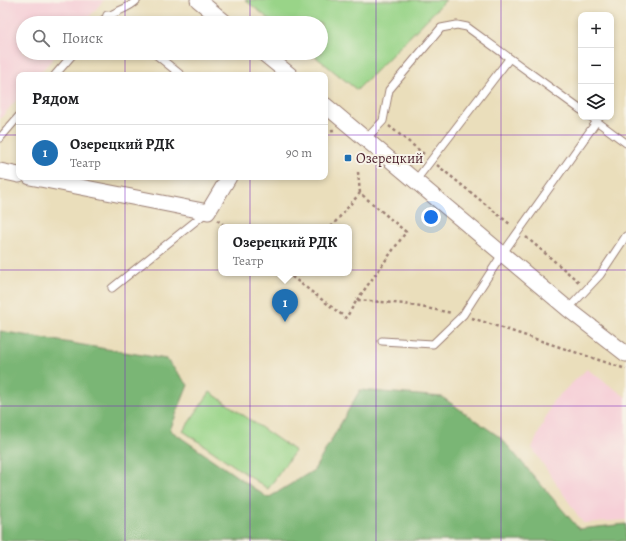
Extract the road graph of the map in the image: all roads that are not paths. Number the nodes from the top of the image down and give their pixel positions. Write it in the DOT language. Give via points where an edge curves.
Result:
graph roads {
  1 [pos="137,0"];
  2 [pos="200,1"];
  3 [pos="107,15"];
  4 [pos="218,16"];
  5 [pos="509,59"];
  6 [pos="68,60"];
  7 [pos="163,60"];
  8 [pos="272,60"];
  9 [pos="58,72"];
  10 [pos="177,72"];
  11 [pos="286,72"];
  12 [pos="328,108"];
  13 [pos="578,108"];
  14 [pos="16,119"];
  15 [pos="593,120"];
  16 [pos="595,120"];
  17 [pos="0,138"];
  18 [pos="364,140"];
  19 [pos="626,142"];
  20 [pos="0,171"];
  21 [pos="16,174"];
  22 [pos="45,180"];
  23 [pos="227,180"];
  24 [pos="416,180"];
  25 [pos="208,212"];
  26 [pos="626,236"];
  27 [pos="503,253"];
  28 [pos="112,288"];
  29 [pos="568,309"];
  30 [pos="382,342"];
  31 [pos="626,354"];
  1 -- 3 [label="lane"];
  2 -- 4 [label="street"];
  5 -- 13 [label="lane"];
  5 -- 18 [label="lane" via="467,27 457,25 441,28 389,90 383,121"];
  5 -- 24 [label="lane"];
  6 -- 9 [label="lane"];
  7 -- 10 [label="lane"];
  8 -- 11 [label="street"];
  12 -- 18 [label="street"];
  14 -- 17 [label="lane"];
  15 -- 27 [label="lane"];
  16 -- 19 [label="lane"];
  18 -- 24 [label="street"];
  20 -- 21 [label="street"];
  22 -- 25 [label="street"];
  23 -- 25 [label="street"];
  24 -- 27 [label="street"];
  25 -- 28 [label="lane"];
  26 -- 29 [label="lane" via="600,275"];
  27 -- 29 [label="street"];
  27 -- 30 [label="lane" via="463,315 433,344"];
  29 -- 31 [label="street"];
}
